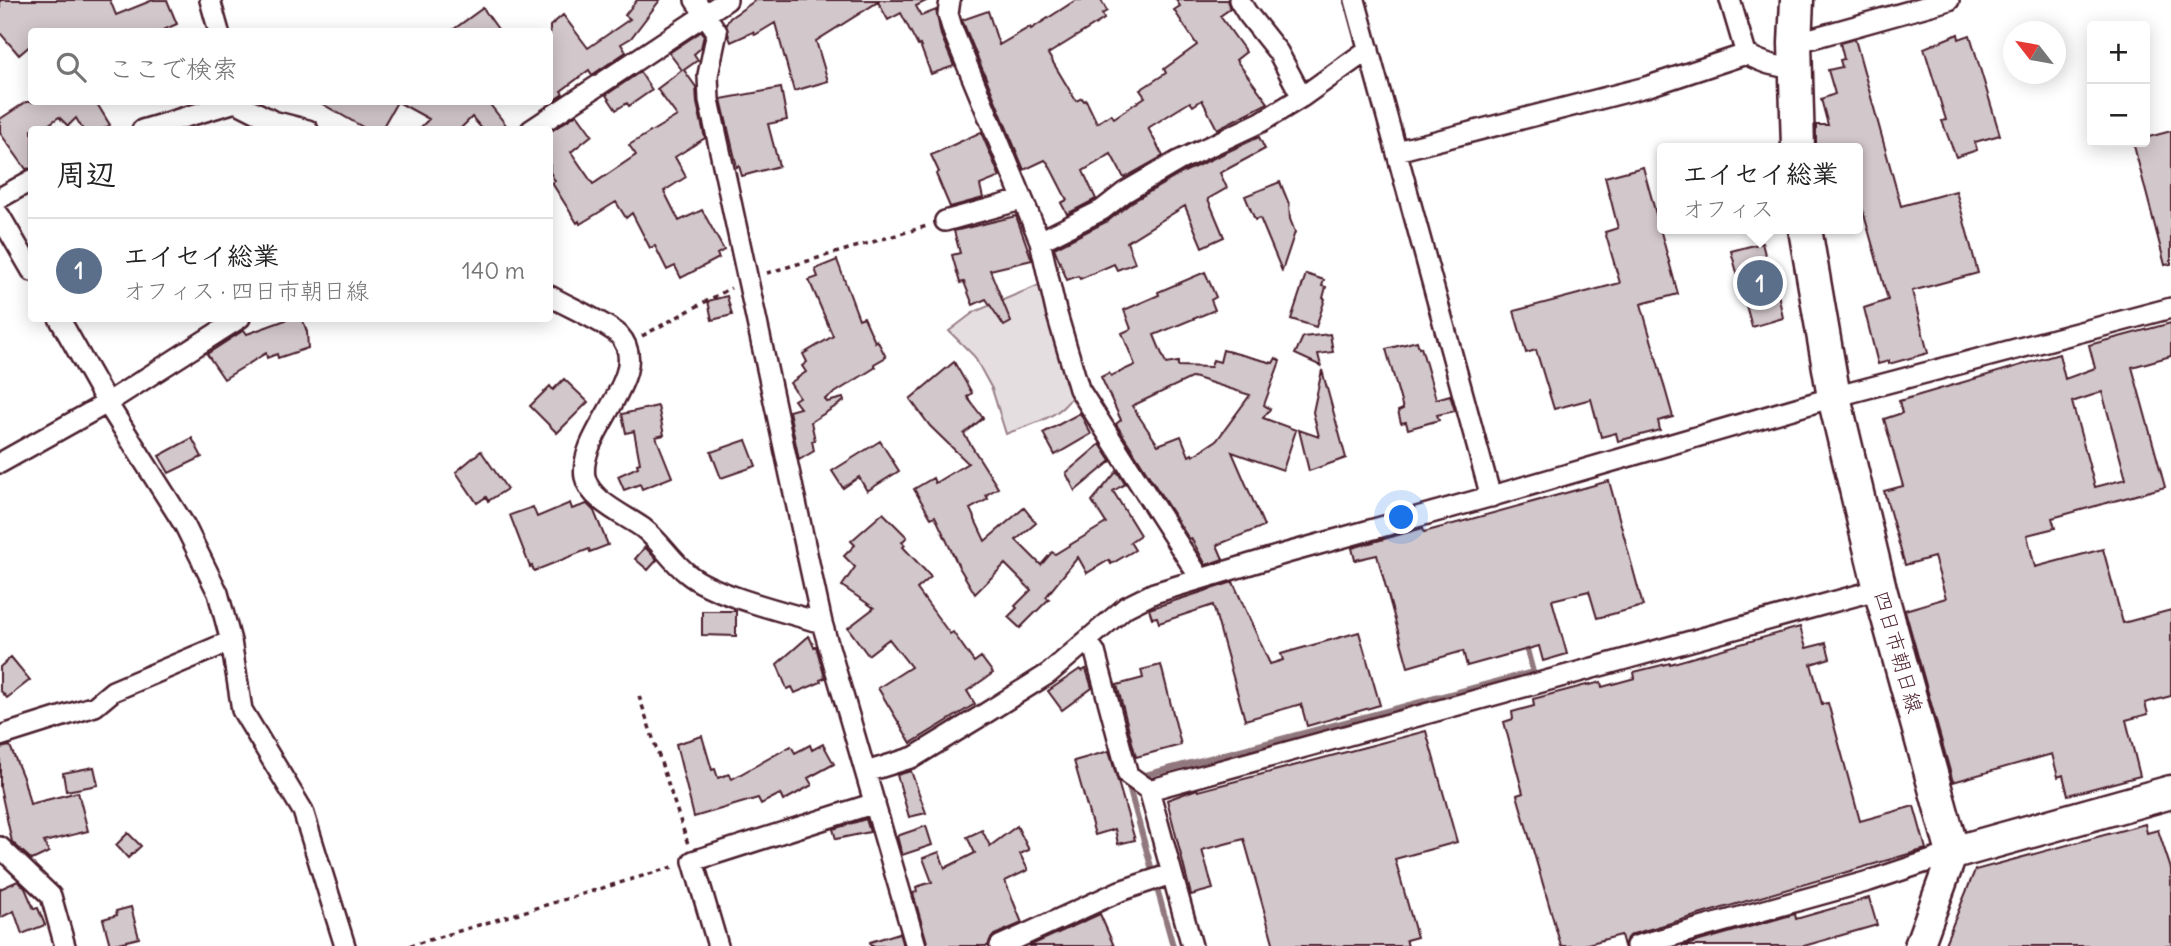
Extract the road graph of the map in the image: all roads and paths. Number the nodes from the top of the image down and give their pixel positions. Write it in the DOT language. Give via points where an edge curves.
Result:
graph roads {
  1 [pos="210,0"];
  2 [pos="727,0"];
  3 [pos="950,0"];
  4 [pos="1239,0"];
  5 [pos="1355,0"];
  6 [pos="1730,0"];
  7 [pos="1797,0"];
  8 [pos="1949,0"];
  9 [pos="699,7"];
  10 [pos="218,28"];
  11 [pos="1364,53"];
  12 [pos="1746,54"];
  13 [pos="1796,55"];
  14 [pos="1303,97"];
  15 [pos="226,105"];
  16 [pos="242,105"];
  17 [pos="155,126"];
  18 [pos="293,126"];
  19 [pos="536,126"];
  20 [pos="1798,143"];
  21 [pos="1396,151"];
  22 [pos="28,182"];
  23 [pos="0,198"];
  24 [pos="1021,200"];
  25 [pos="0,216"];
  26 [pos="945,221"];
  27 [pos="1806,234"];
  28 [pos="1040,241"];
  29 [pos="28,264"];
  30 [pos="747,279"];
  31 [pos="553,298"];
  32 [pos="2171,308"];
  33 [pos="61,322"];
  34 [pos="234,322"];
  35 [pos="625,345"];
  36 [pos="1834,397"];
  37 [pos="107,403"];
  38 [pos="0,463"];
  39 [pos="1485,498"];
  40 [pos="1200,578"];
  41 [pos="1880,589"];
  42 [pos="822,622"];
  43 [pos="231,641"];
  44 [pos="1087,641"];
  45 [pos="639,696"];
  46 [pos="0,736"];
  47 [pos="866,772"];
  48 [pos="1139,783"];
  49 [pos="2171,792"];
  50 [pos="876,803"];
  51 [pos="0,847"];
  52 [pos="1954,853"];
  53 [pos="693,861"];
  54 [pos="1160,878"];
  55 [pos="65,946"];
  56 [pos="345,946"];
  57 [pos="409,946"];
  58 [pos="718,946"];
  59 [pos="916,946"];
  60 [pos="1000,946"];
  61 [pos="1192,946"];
  62 [pos="1636,946"];
  63 [pos="1919,946"];
  1 -- 10 [label="street"];
  2 -- 9 [label="street"];
  3 -- 24 [label="street" via="953,31"];
  4 -- 14 [label="street" via="1278,52"];
  5 -- 11 [label="street"];
  6 -- 12 [label="street"];
  7 -- 13 [label="main road"];
  8 -- 13 [label="street"];
  9 -- 19 [label="street"];
  9 -- 30 [label="street" via="717,32 708,75 709,100"];
  11 -- 14 [label="street"];
  11 -- 21 [label="street"];
  12 -- 13 [label="street" via="1773,66"];
  12 -- 21 [label="street" via="1646,87"];
  13 -- 20 [label="main road"];
  14 -- 28 [label="street"];
  15 -- 17 [label="street"];
  16 -- 18 [label="street"];
  21 -- 39 [label="street"];
  22 -- 23 [label="street"];
  24 -- 26 [label="street"];
  24 -- 28 [label="street"];
  25 -- 29 [label="street"];
  26 -- 30 [label="path"];
  27 -- 36 [label="main road, 四日市朝日線"];
  28 -- 40 [label="street" via="1079,389"];
  30 -- 35 [label="path"];
  30 -- 42 [label="street"];
  31 -- 35 [label="street" via="619,335"];
  32 -- 36 [label="street"];
  33 -- 37 [label="street"];
  34 -- 37 [label="street"];
  35 -- 42 [label="street" via="625,379 586,453 588,485 599,498 646,530 688,575"];
  36 -- 39 [label="street"];
  36 -- 41 [label="main road, 四日市朝日線"];
  37 -- 38 [label="street"];
  37 -- 43 [label="street" via="185,526 218,593"];
  39 -- 40 [label="street"];
  40 -- 44 [label="street" via="1126,607"];
  41 -- 48 [label="street"];
  41 -- 52 [label="main road, 四日市朝日線"];
  42 -- 47 [label="street"];
  43 -- 46 [label="street" via="113,691 94,706"];
  43 -- 56 [label="street" via="242,710 303,811"];
  44 -- 47 [label="street" via="1036,682 914,757"];
  44 -- 48 [label="street" via="1095,652"];
  45 -- 53 [label="path"];
  47 -- 50 [label="street"];
  48 -- 54 [label="street"];
  49 -- 52 [label="main road"];
  50 -- 53 [label="street"];
  50 -- 59 [label="street"];
  51 -- 55 [label="street" via="51,895"];
  52 -- 62 [label="street"];
  52 -- 63 [label="street"];
  53 -- 57 [label="path"];
  53 -- 58 [label="street"];
  54 -- 60 [label="street"];
  54 -- 61 [label="street"];
}
